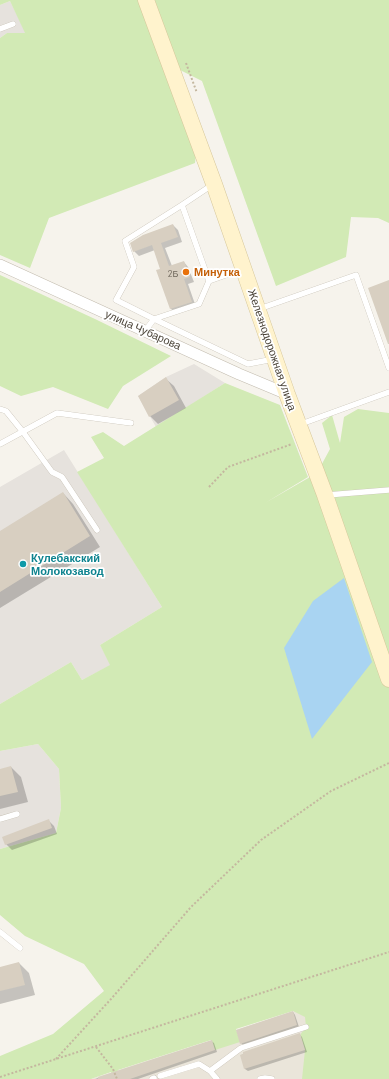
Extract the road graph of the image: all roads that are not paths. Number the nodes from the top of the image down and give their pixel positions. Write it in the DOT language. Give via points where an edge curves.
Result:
graph roads {
  1 [pos="146,0"];
  2 [pos="13,24"];
  3 [pos="0,29"];
  4 [pos="214,184"];
  5 [pos="182,204"];
  6 [pos="0,266"];
  7 [pos="244,269"];
  8 [pos="209,281"];
  9 [pos="258,310"];
  10 [pos="154,319"];
  11 [pos="145,331"];
  12 [pos="275,359"];
  13 [pos="389,368"];
  14 [pos="389,392"];
  15 [pos="287,394"];
  16 [pos="0,409"];
  17 [pos="131,423"];
  18 [pos="298,425"];
  19 [pos="23,432"];
  20 [pos="0,444"];
  21 [pos="389,490"];
  22 [pos="325,495"];
  23 [pos="97,530"];
  24 [pos="389,678"];
  25 [pos="17,814"];
  26 [pos="0,819"];
  27 [pos="0,932"];
  28 [pos="20,948"];
  29 [pos="306,1027"];
  30 [pos="210,1072"];
  31 [pos="155,1078"];
  32 [pos="217,1079"];
  33 [pos="260,1079"];
  34 [pos="272,1079"];
  1 -- 4 [label="street, Железнодорожная улица"];
  2 -- 3 [label="lane"];
  4 -- 5 [label="lane"];
  4 -- 7 [label="street, Железнодорожная улица"];
  5 -- 8 [label="lane"];
  5 -- 10 [label="lane" via="125,241 134,267 116,300"];
  6 -- 11 [label="street, улица Чубарова"];
  7 -- 8 [label="lane"];
  7 -- 9 [label="street, Железнодорожная улица"];
  8 -- 10 [label="lane" via="199,304"];
  9 -- 12 [label="street, Железнодорожная улица"];
  9 -- 13 [label="lane" via="356,275"];
  10 -- 11 [label="lane"];
  10 -- 12 [label="lane" via="248,364"];
  11 -- 15 [label="street, улица Чубарова"];
  12 -- 15 [label="street, Железнодорожная улица"];
  14 -- 18 [label="lane"];
  15 -- 18 [label="street, Железнодорожная улица"];
  16 -- 19 [label="lane" via="6,411"];
  17 -- 19 [label="lane" via="57,413"];
  18 -- 22 [label="street, Железнодорожная улица"];
  19 -- 20 [label="lane"];
  19 -- 23 [label="lane" via="52,472 62,477"];
  21 -- 22 [label="lane"];
  22 -- 24 [label="street, Железнодорожная улица"];
  25 -- 26 [label="lane"];
  27 -- 28 [label="lane"];
  29 -- 30 [label="lane" via="241,1048"];
  30 -- 31 [label="lane" via="199,1064"];
  30 -- 32 [label="lane"];
  33 -- 34 [label="lane"];
}
